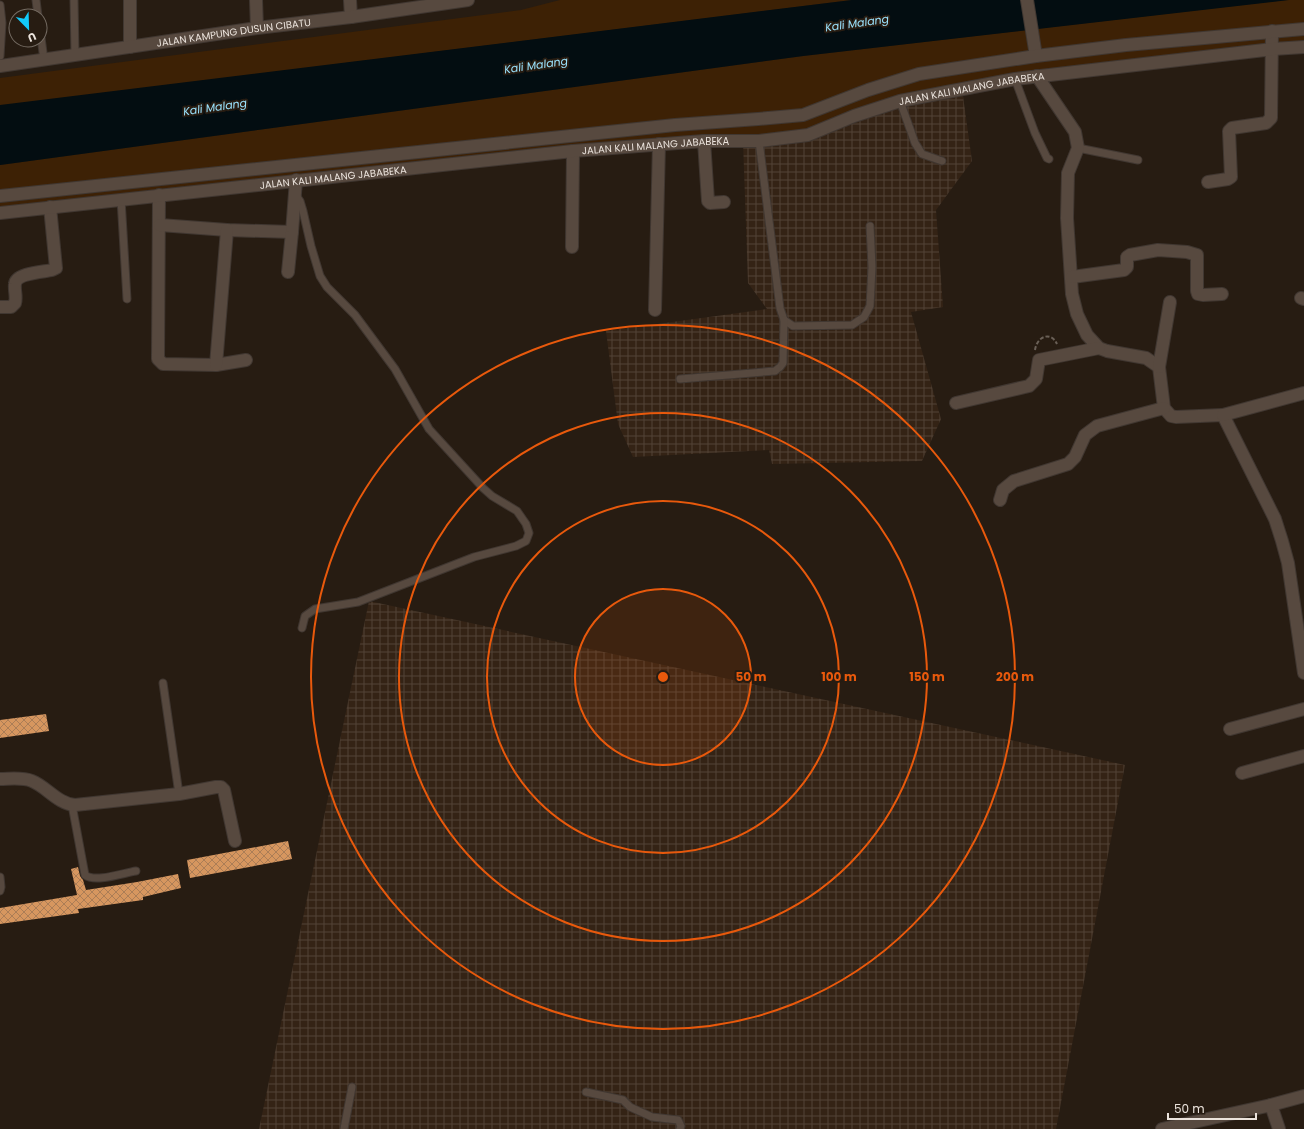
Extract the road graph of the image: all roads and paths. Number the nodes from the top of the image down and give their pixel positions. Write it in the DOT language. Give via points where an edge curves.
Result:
graph roads {
  1 [pos="74,0"];
  2 [pos="130,0"];
  3 [pos="256,0"];
  4 [pos="350,0"];
  5 [pos="468,0"];
  6 [pos="1027,0"];
  7 [pos="442,2"];
  8 [pos="0,5"];
  9 [pos="351,17"];
  10 [pos="257,28"];
  11 [pos="1304,29"];
  12 [pos="1272,31"];
  13 [pos="1126,45"];
  14 [pos="130,47"];
  15 [pos="1304,47"];
  16 [pos="42,48"];
  17 [pos="1272,49"];
  18 [pos="75,54"];
  19 [pos="0,56"];
  20 [pos="1036,56"];
  21 [pos="44,60"];
  22 [pos="1128,65"];
  23 [pos="0,66"];
  24 [pos="1038,76"];
  25 [pos="1015,79"];
  26 [pos="900,101"];
  27 [pos="758,120"];
  28 [pos="704,141"];
  29 [pos="759,141"];
  30 [pos="659,144"];
  31 [pos="1078,148"];
  32 [pos="573,151"];
  33 [pos="1049,159"];
  34 [pos="1138,160"];
  35 [pos="942,161"];
  36 [pos="296,180"];
  37 [pos="1208,182"];
  38 [pos="295,194"];
  39 [pos="159,195"];
  40 [pos="0,196"];
  41 [pos="121,199"];
  42 [pos="724,202"];
  43 [pos="50,207"];
  44 [pos="0,213"];
  45 [pos="160,225"];
  46 [pos="870,226"];
  47 [pos="227,230"];
  48 [pos="292,232"];
  49 [pos="572,247"];
  50 [pos="288,272"];
  51 [pos="1072,277"];
  52 [pos="1222,294"];
  53 [pos="126,298"];
  54 [pos="1170,302"];
  55 [pos="0,307"];
  56 [pos="655,310"];
  57 [pos="784,320"];
  58 [pos="1099,348"];
  59 [pos="246,360"];
  60 [pos="216,365"];
  61 [pos="1159,367"];
  62 [pos="680,378"];
  63 [pos="1304,393"];
  64 [pos="956,403"];
  65 [pos="1164,408"];
  66 [pos="1223,415"];
  67 [pos="1000,500"];
  68 [pos="302,628"];
  69 [pos="1304,673"];
  70 [pos="163,683"];
  71 [pos="1304,709"];
  72 [pos="1230,729"];
  73 [pos="1304,756"];
  74 [pos="1242,773"];
  75 [pos="0,779"];
  76 [pos="179,794"];
  77 [pos="72,805"];
  78 [pos="235,841"];
  79 [pos="136,871"];
  80 [pos="0,877"];
  81 [pos="0,891"];
  82 [pos="352,1088"];
  83 [pos="586,1092"];
  84 [pos="1304,1096"];
  85 [pos="1271,1105"];
  86 [pos="344,1129"];
  87 [pos="680,1129"];
  88 [pos="1162,1129"];
  89 [pos="1279,1129"];
  1 -- 18 [label="lane"];
  2 -- 14 [label="street"];
  3 -- 10 [label="street"];
  4 -- 9 [label="street"];
  5 -- 7 [label="street, JALAN KAMPUNG DUSUN CIBATU"];
  6 -- 20 [label="street"];
  7 -- 9 [label="street, JALAN KAMPUNG DUSUN CIBATU"];
  8 -- 19 [label="lane"];
  9 -- 10 [label="street, JALAN KAMPUNG DUSUN CIBATU"];
  10 -- 14 [label="street, JALAN KAMPUNG DUSUN CIBATU"];
  11 -- 12 [label="street, JALAN KALI MALANG JABABEKA"];
  12 -- 13 [label="street, JALAN KALI MALANG JABABEKA"];
  12 -- 17 [label="street"];
  13 -- 20 [label="street, JALAN KALI MALANG JABABEKA"];
  13 -- 22 [label="street"];
  14 -- 18 [label="street, JALAN KAMPUNG DUSUN CIBATU"];
  15 -- 17 [label="street, JALAN KALI MALANG JABABEKA"];
  16 -- 21 [label="lane"];
  17 -- 22 [label="street, JALAN KALI MALANG JABABEKA"];
  17 -- 37 [label="street" via="1271,118 1266,123 1232,128 1229,131 1231,177"];
  18 -- 21 [label="street, JALAN KAMPUNG DUSUN CIBATU"];
  20 -- 27 [label="street, JALAN KALI MALANG JABABEKA" via="919,74 803,114"];
  21 -- 23 [label="street, JALAN KAMPUNG DUSUN CIBATU"];
  22 -- 24 [label="street, JALAN KALI MALANG JABABEKA"];
  24 -- 25 [label="street, JALAN KALI MALANG JABABEKA"];
  24 -- 31 [label="street" via="1075,132"];
  25 -- 26 [label="street, JALAN KALI MALANG JABABEKA"];
  25 -- 33 [label="lane" via="1035,133"];
  26 -- 29 [label="street, JALAN KALI MALANG JABABEKA" via="808,135"];
  26 -- 35 [label="lane" via="915,143 922,154"];
  27 -- 29 [label="street"];
  27 -- 40 [label="street, JALAN KALI MALANG JABABEKA" via="675,125"];
  28 -- 29 [label="street, JALAN KALI MALANG JABABEKA"];
  28 -- 30 [label="street, JALAN KALI MALANG JABABEKA"];
  28 -- 42 [label="street" via="708,201 710,204"];
  29 -- 57 [label="lane" via="780,308"];
  30 -- 32 [label="street, JALAN KALI MALANG JABABEKA"];
  30 -- 56 [label="street"];
  31 -- 34 [label="lane"];
  31 -- 51 [label="street" via="1068,173 1067,218"];
  32 -- 36 [label="street, JALAN KALI MALANG JABABEKA"];
  32 -- 49 [label="street"];
  36 -- 38 [label="street"];
  36 -- 39 [label="street, JALAN KALI MALANG JABABEKA"];
  38 -- 48 [label="street"];
  38 -- 68 [label="lane" via="300,201 310,246 326,287 356,315 395,369 429,429 483,488 517,511 529,533 526,541 516,546 474,558 358,602 315,609 305,616"];
  39 -- 41 [label="street, JALAN KALI MALANG JABABEKA"];
  39 -- 45 [label="street"];
  41 -- 43 [label="street, JALAN KALI MALANG JABABEKA"];
  41 -- 53 [label="lane"];
  43 -- 44 [label="street, JALAN KALI MALANG JABABEKA"];
  43 -- 55 [label="street" via="56,268 17,278 15,303 11,307"];
  45 -- 47 [label="street"];
  45 -- 60 [label="street" via="158,359 163,364"];
  46 -- 57 [label="lane" via="870,306 864,317 852,325 793,326"];
  47 -- 48 [label="street"];
  47 -- 60 [label="street"];
  48 -- 50 [label="street"];
  51 -- 52 [label="street" via="1124,270 1127,267 1127,257 1130,255 1158,250 1187,252 1197,255 1198,294"];
  51 -- 58 [label="street" via="1072,294 1077,314 1087,335"];
  54 -- 61 [label="street"];
  57 -- 62 [label="lane" via="783,363 775,371"];
  58 -- 61 [label="street" via="1146,358"];
  58 -- 64 [label="street" via="1039,360 1036,379 1029,386"];
  59 -- 60 [label="street"];
  61 -- 65 [label="street"];
  63 -- 66 [label="street"];
  65 -- 66 [label="street" via="1171,416 1176,417"];
  65 -- 67 [label="street" via="1097,426 1085,435 1075,457 1068,464 1014,481 1003,490"];
  66 -- 69 [label="street" via="1275,519 1282,541 1288,563"];
  70 -- 76 [label="lane"];
  71 -- 72 [label="street"];
  73 -- 74 [label="street"];
  75 -- 77 [label="street" via="29,780 64,803"];
  76 -- 77 [label="street"];
  76 -- 78 [label="street" via="222,788"];
  77 -- 79 [label="lane" via="85,875 89,878 100,878"];
  80 -- 81 [label="lane"];
  82 -- 86 [label="lane"];
  83 -- 87 [label="lane" via="623,1100 630,1107 652,1117 678,1120"];
  84 -- 85 [label="street"];
  85 -- 88 [label="street"];
  85 -- 89 [label="street"];
}
